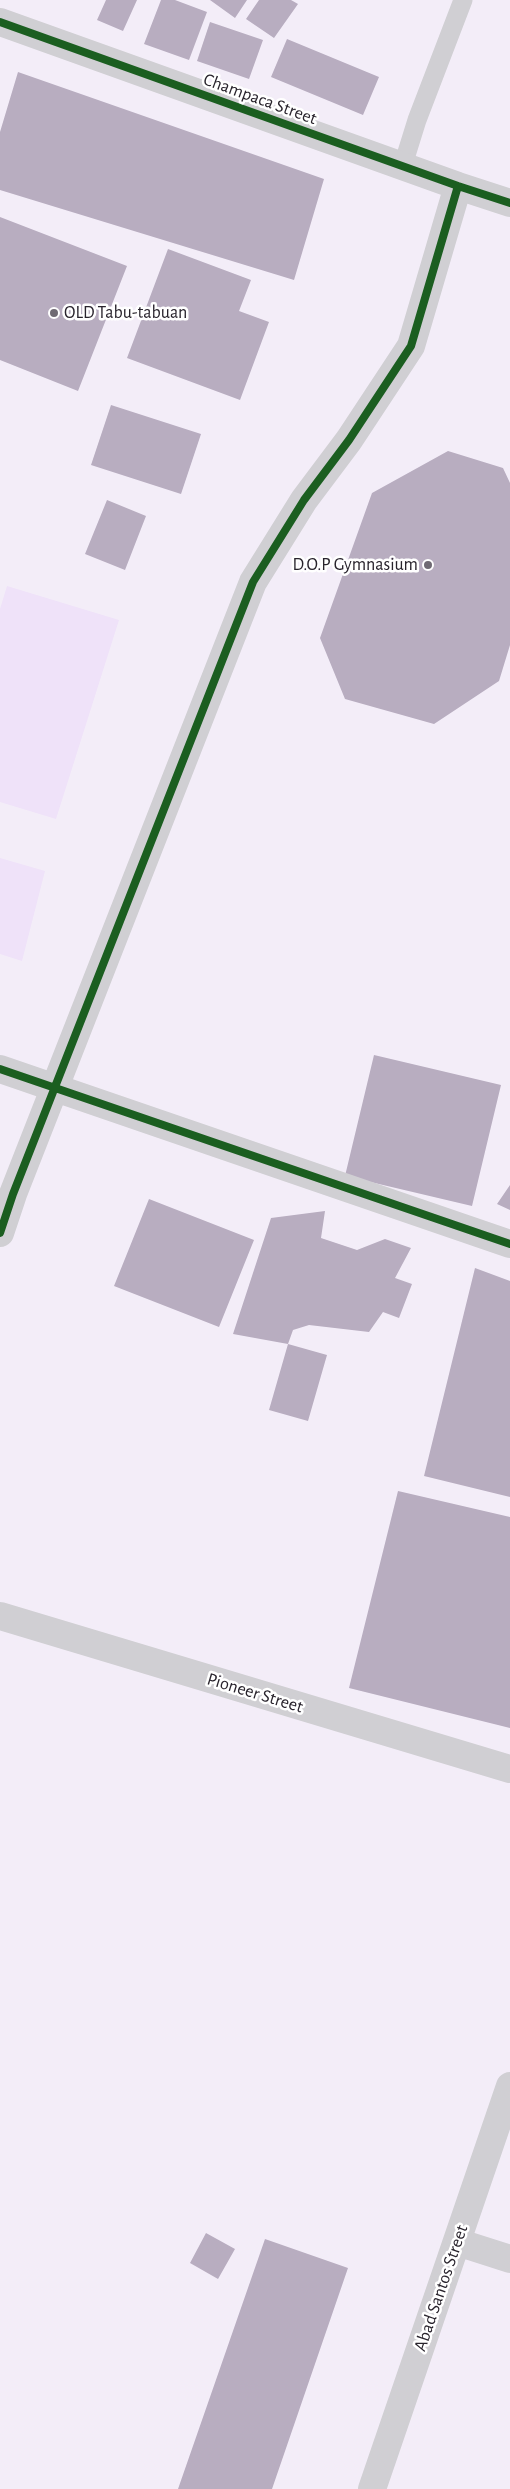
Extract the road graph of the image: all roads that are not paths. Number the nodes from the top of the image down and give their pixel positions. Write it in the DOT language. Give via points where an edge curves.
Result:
graph roads {
  1 [pos="463,0"];
  2 [pos="0,22"];
  3 [pos="403,165"];
  4 [pos="458,186"];
  5 [pos="510,203"];
  6 [pos="0,1069"];
  7 [pos="56,1087"];
  8 [pos="0,1233"];
  9 [pos="510,1244"];
  10 [pos="0,1616"];
  11 [pos="510,1769"];
  12 [pos="510,2086"];
  13 [pos="457,2242"];
  14 [pos="510,2259"];
  15 [pos="372,2489"];
  1 -- 3 [label="lane"];
  2 -- 3 [label="street, Champaca Street"];
  3 -- 4 [label="street, Champaca Street"];
  4 -- 5 [label="street, Champaca Street"];
  4 -- 7 [label="street" via="411,346 349,440 304,500 253,582"];
  6 -- 7 [label="street"];
  7 -- 8 [label="street"];
  7 -- 9 [label="street"];
  10 -- 11 [label="street, Pioneer Street"];
  12 -- 13 [label="street, Abad Santos Street"];
  13 -- 14 [label="street"];
  13 -- 15 [label="street, Abad Santos Street"];
}
